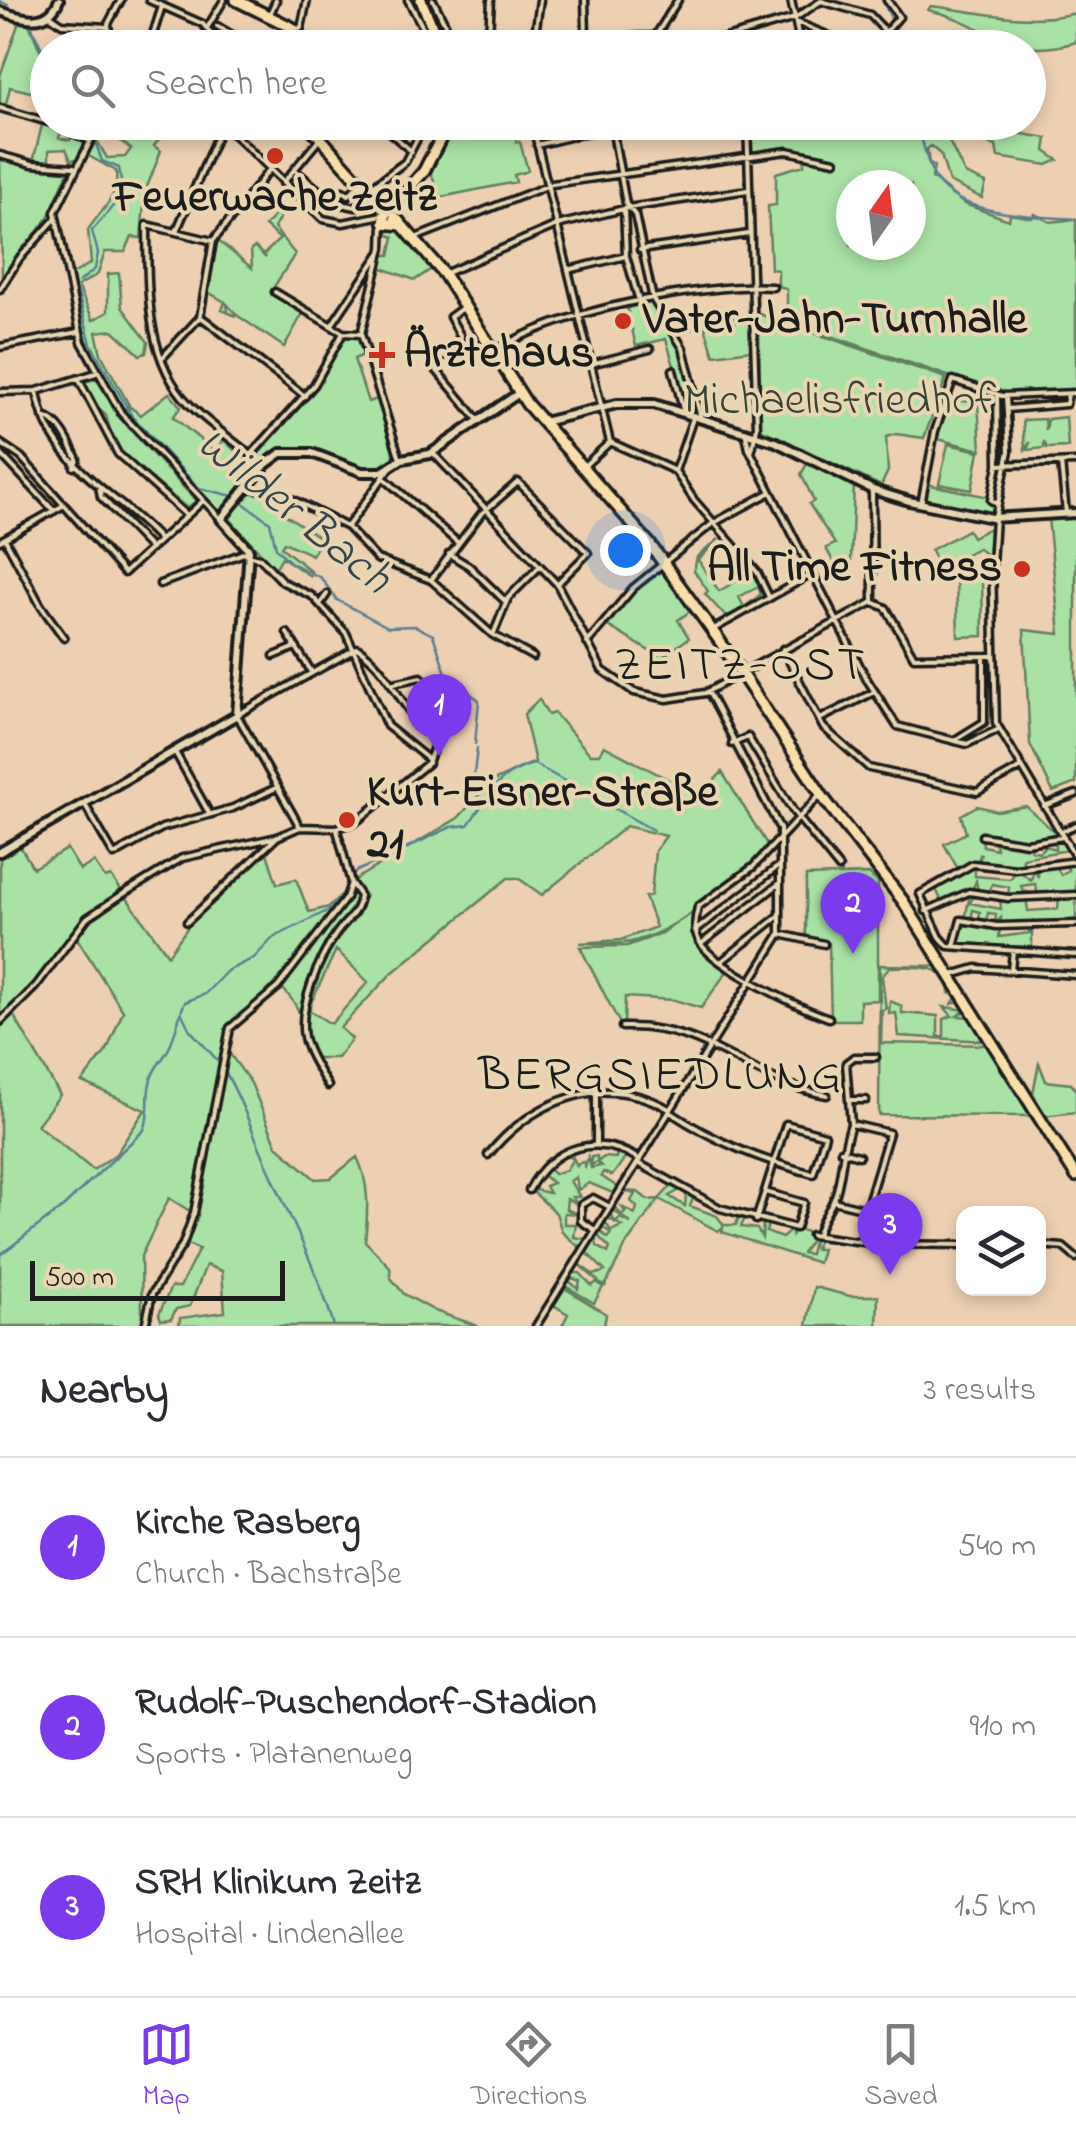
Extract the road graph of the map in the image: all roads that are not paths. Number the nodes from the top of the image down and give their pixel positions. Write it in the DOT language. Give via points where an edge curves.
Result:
graph roads {
  1 [pos="58,0"];
  2 [pos="121,0"];
  3 [pos="150,0"];
  4 [pos="224,0"];
  5 [pos="236,0"];
  6 [pos="276,0"];
  7 [pos="307,0"];
  8 [pos="408,0"];
  9 [pos="420,0"];
  10 [pos="433,0"];
  11 [pos="491,0"];
  12 [pos="540,0"];
  13 [pos="585,0"];
  14 [pos="678,0"];
  15 [pos="790,0"];
  16 [pos="887,0"];
  17 [pos="162,6"];
  18 [pos="0,12"];
  19 [pos="269,14"];
  20 [pos="49,16"];
  21 [pos="795,20"];
  22 [pos="217,26"];
  23 [pos="108,27"];
  24 [pos="207,28"];
  25 [pos="294,29"];
  26 [pos="108,30"];
  27 [pos="154,30"];
  28 [pos="224,30"];
  29 [pos="427,30"];
  30 [pos="431,30"];
  31 [pos="447,30"];
  32 [pos="488,30"];
  33 [pos="535,30"];
  34 [pos="586,30"];
  35 [pos="658,30"];
  36 [pos="758,30"];
  37 [pos="797,30"];
  38 [pos="824,30"];
  39 [pos="885,30"];
  40 [pos="890,30"];
  41 [pos="0,108"];
  42 [pos="30,117"];
  43 [pos="91,140"];
  44 [pos="214,140"];
  45 [pos="239,140"];
  46 [pos="319,140"];
  47 [pos="323,140"];
  48 [pos="398,140"];
  49 [pos="415,140"];
  50 [pos="440,140"];
  51 [pos="536,140"];
  52 [pos="556,140"];
  53 [pos="614,140"];
  54 [pos="748,140"];
  55 [pos="537,145"];
  56 [pos="409,150"];
  57 [pos="0,155"];
  58 [pos="748,156"];
  59 [pos="835,161"];
  60 [pos="75,168"];
  61 [pos="270,170"];
  62 [pos="296,170"];
  63 [pos="620,174"];
  64 [pos="284,182"];
  65 [pos="547,185"];
  66 [pos="367,187"];
  67 [pos="748,190"];
  68 [pos="336,202"];
  69 [pos="626,208"];
  70 [pos="56,218"];
  71 [pos="388,218"];
  72 [pos="557,225"];
  73 [pos="176,232"];
  74 [pos="750,234"];
  75 [pos="415,238"];
  76 [pos="213,241"];
  77 [pos="381,250"];
  78 [pos="640,250"];
  79 [pos="626,256"];
  80 [pos="568,270"];
  81 [pos="444,274"];
  82 [pos="360,280"];
  83 [pos="374,285"];
  84 [pos="752,286"];
  85 [pos="773,286"];
  86 [pos="0,289"];
  87 [pos="275,292"];
  88 [pos="653,299"];
  89 [pos="639,302"];
  90 [pos="464,307"];
  91 [pos="200,317"];
  92 [pos="580,317"];
  93 [pos="331,326"];
  94 [pos="80,332"];
  95 [pos="343,333"];
  96 [pos="362,334"];
  97 [pos="0,346"];
  98 [pos="650,349"];
  99 [pos="493,353"];
  100 [pos="163,358"];
  101 [pos="591,364"];
  102 [pos="673,370"];
  103 [pos="96,373"];
  104 [pos="80,380"];
  105 [pos="36,391"];
  106 [pos="0,392"];
  107 [pos="519,393"];
  108 [pos="1068,393"];
  109 [pos="1076,393"];
  110 [pos="997,395"];
  111 [pos="305,396"];
  112 [pos="1006,396"];
  113 [pos="602,407"];
  114 [pos="1007,409"];
  115 [pos="684,413"];
  116 [pos="43,417"];
  117 [pos="697,417"];
  118 [pos="549,420"];
  119 [pos="479,421"];
  120 [pos="746,431"];
  121 [pos="756,435"];
  122 [pos="610,442"];
  123 [pos="0,443"];
  124 [pos="433,453"];
  125 [pos="751,453"];
  126 [pos="0,454"];
  127 [pos="400,460"];
  128 [pos="1076,462"];
  129 [pos="1062,463"];
  130 [pos="998,464"];
  131 [pos="74,467"];
  132 [pos="583,467"];
  133 [pos="1006,467"];
  134 [pos="390,468"];
  135 [pos="675,471"];
  136 [pos="385,479"];
  137 [pos="99,486"];
  138 [pos="872,490"];
  139 [pos="771,492"];
  140 [pos="292,499"];
  141 [pos="202,500"];
  142 [pos="921,504"];
  143 [pos="998,504"];
  144 [pos="64,506"];
  145 [pos="485,510"];
  146 [pos="54,511"];
  147 [pos="1076,513"];
  148 [pos="1066,514"];
  149 [pos="186,516"];
  150 [pos="996,518"];
  151 [pos="221,519"];
  152 [pos="714,522"];
  153 [pos="346,527"];
  154 [pos="2,540"];
  155 [pos="160,540"];
  156 [pos="458,542"];
  157 [pos="150,549"];
  158 [pos="249,554"];
  159 [pos="449,554"];
  160 [pos="665,564"];
  161 [pos="540,566"];
  162 [pos="812,574"];
  163 [pos="432,580"];
  164 [pos="160,584"];
  165 [pos="557,584"];
  166 [pos="327,594"];
  167 [pos="770,596"];
  168 [pos="506,602"];
  169 [pos="873,602"];
  170 [pos="320,604"];
  171 [pos="838,622"];
  172 [pos="712,630"];
  173 [pos="287,633"];
  174 [pos="492,636"];
  175 [pos="64,638"];
  176 [pos="585,644"];
  177 [pos="296,647"];
  178 [pos="354,647"];
  179 [pos="783,649"];
  180 [pos="274,656"];
  181 [pos="994,656"];
  182 [pos="984,657"];
  183 [pos="533,658"];
  184 [pos="311,671"];
  185 [pos="742,672"];
  186 [pos="394,683"];
  187 [pos="708,691"];
  188 [pos="874,692"];
  189 [pos="236,714"];
  190 [pos="455,718"];
  191 [pos="818,720"];
  192 [pos="998,730"];
  193 [pos="437,739"];
  194 [pos="954,742"];
  195 [pos="445,744"];
  196 [pos="732,744"];
  197 [pos="176,752"];
  198 [pos="428,759"];
  199 [pos="1020,768"];
  200 [pos="278,786"];
  201 [pos="821,794"];
  202 [pos="1076,794"];
  203 [pos="84,803"];
  204 [pos="1044,806"];
  205 [pos="209,814"];
  206 [pos="798,816"];
  207 [pos="1076,825"];
  208 [pos="300,827"];
  209 [pos="336,828"];
  210 [pos="781,834"];
  211 [pos="1062,835"];
  212 [pos="982,836"];
  213 [pos="277,837"];
  214 [pos="0,852"];
  215 [pos="1076,860"];
  216 [pos="780,865"];
  217 [pos="839,868"];
  218 [pos="350,880"];
  219 [pos="778,883"];
  220 [pos="1076,895"];
  221 [pos="926,912"];
  222 [pos="780,914"];
  223 [pos="188,922"];
  224 [pos="1076,924"];
  225 [pos="696,931"];
  226 [pos="780,934"];
  227 [pos="701,944"];
  228 [pos="824,944"];
  229 [pos="954,946"];
  230 [pos="1013,950"];
  231 [pos="1076,955"];
  232 [pos="722,961"];
  233 [pos="1011,970"];
  234 [pos="1076,975"];
  235 [pos="951,976"];
  236 [pos="753,980"];
  237 [pos="829,1018"];
  238 [pos="0,1022"];
  239 [pos="622,1027"];
  240 [pos="711,1045"];
  241 [pos="876,1057"];
  242 [pos="328,1086"];
  243 [pos="596,1094"];
  244 [pos="827,1095"];
  245 [pos="848,1100"];
  246 [pos="866,1100"];
  247 [pos="670,1111"];
  248 [pos="851,1124"];
  249 [pos="596,1144"];
  250 [pos="841,1152"];
  251 [pos="488,1155"];
  252 [pos="859,1156"];
  253 [pos="639,1161"];
  254 [pos="773,1163"];
  255 [pos="1076,1176"];
  256 [pos="529,1190"];
  257 [pos="765,1192"];
  258 [pos="833,1202"];
  259 [pos="610,1206"];
  260 [pos="756,1220"];
  261 [pos="594,1230"];
  262 [pos="956,1245"];
  263 [pos="1046,1246"];
  264 [pos="1076,1258"];
  265 [pos="145,1326"];
  266 [pos="536,1326"];
  1 -- 20 [label="street"];
  2 -- 23 [label="street"];
  3 -- 17 [label="street"];
  4 -- 24 [label="street"];
  5 -- 19 [label="main road"];
  6 -- 19 [label="street"];
  7 -- 25 [label="street" via="301,28"];
  8 -- 29 [label="street"];
  9 -- 30 [label="main road"];
  10 -- 31 [label="street"];
  11 -- 32 [label="street"];
  12 -- 33 [label="street"];
  13 -- 34 [label="street"];
  14 -- 35 [label="street"];
  15 -- 21 [label="street"];
  16 -- 40 [label="street" via="899,17"];
  17 -- 24 [label="street"];
  17 -- 27 [label="street"];
  18 -- 20 [label="street"];
  19 -- 25 [label="main road"];
  20 -- 23 [label="street" via="68,25"];
  21 -- 36 [label="street"];
  21 -- 37 [label="street"];
  21 -- 38 [label="street"];
  21 -- 39 [label="street" via="813,4 832,1 870,14"];
  22 -- 28 [label="street"];
  23 -- 26 [label="street"];
  41 -- 42 [label="street"];
  43 -- 60 [label="street"];
  44 -- 73 [label="street"];
  45 -- 61 [label="street"];
  46 -- 62 [label="street"];
  47 -- 66 [label="main road"];
  48 -- 56 [label="street"];
  49 -- 56 [label="street"];
  50 -- 71 [label="main road"];
  51 -- 55 [label="street"];
  52 -- 55 [label="street"];
  53 -- 63 [label="street"];
  54 -- 58 [label="street"];
  55 -- 65 [label="street"];
  56 -- 66 [label="street" via="400,169"];
  57 -- 60 [label="street"];
  58 -- 59 [label="street" via="797,151"];
  58 -- 63 [label="street"];
  58 -- 67 [label="street"];
  60 -- 70 [label="street"];
  61 -- 64 [label="street"];
  61 -- 76 [label="street"];
  62 -- 64 [label="street"];
  62 -- 68 [label="street"];
  63 -- 65 [label="street"];
  63 -- 69 [label="street"];
  64 -- 71 [label="street" via="320,217 348,223"];
  65 -- 72 [label="street"];
  65 -- 75 [label="street"];
  66 -- 68 [label="street" via="349,195 343,190"];
  66 -- 68 [label="street" via="356,208"];
  66 -- 71 [label="main road"];
  67 -- 69 [label="street"];
  67 -- 74 [label="street"];
  69 -- 72 [label="street"];
  69 -- 78 [label="street" via="636,215"];
  69 -- 79 [label="street"];
  70 -- 86 [label="street"];
  70 -- 94 [label="street"];
  71 -- 75 [label="main road"];
  71 -- 77 [label="street"];
  72 -- 80 [label="street"];
  72 -- 81 [label="street"];
  73 -- 76 [label="street"];
  73 -- 100 [label="street" via="147,225 148,300"];
  74 -- 78 [label="street"];
  74 -- 84 [label="street"];
  75 -- 81 [label="main road"];
  76 -- 91 [label="street"];
  77 -- 82 [label="street"];
  77 -- 83 [label="street"];
  78 -- 88 [label="street"];
  79 -- 80 [label="street"];
  79 -- 89 [label="street"];
  80 -- 92 [label="street"];
  81 -- 90 [label="main road"];
  82 -- 83 [label="street"];
  82 -- 93 [label="street"];
  83 -- 96 [label="street"];
  84 -- 85 [label="street"];
  84 -- 88 [label="street"];
  84 -- 121 [label="street"];
  87 -- 93 [label="street"];
  88 -- 89 [label="street"];
  88 -- 117 [label="street" via="683,348"];
  89 -- 92 [label="street"];
  90 -- 99 [label="main road"];
  90 -- 119 [label="street" via="450,317 461,338 432,366"];
  91 -- 100 [label="street"];
  91 -- 111 [label="street"];
  92 -- 99 [label="street" via="532,330"];
  92 -- 101 [label="street"];
  93 -- 95 [label="street"];
  94 -- 97 [label="street"];
  94 -- 103 [label="street"];
  95 -- 96 [label="street"];
  95 -- 111 [label="street"];
  96 -- 127 [label="street"];
  98 -- 101 [label="street"];
  99 -- 107 [label="main road"];
  100 -- 111 [label="street" via="189,404 252,454"];
  101 -- 113 [label="street"];
  102 -- 115 [label="street"];
  103 -- 104 [label="street"];
  103 -- 141 [label="street" via="122,413"];
  104 -- 105 [label="street"];
  104 -- 149 [label="street" via="118,454"];
  105 -- 106 [label="street"];
  105 -- 116 [label="street"];
  107 -- 118 [label="main road"];
  107 -- 119 [label="street"];
  108 -- 109 [label="street"];
  108 -- 112 [label="street"];
  108 -- 114 [label="street" via="1066,404"];
  110 -- 112 [label="street"];
  110 -- 130 [label="street"];
  110 -- 142 [label="street" via="953,380 932,439"];
  112 -- 114 [label="street"];
  113 -- 115 [label="street" via="649,404"];
  113 -- 118 [label="street"];
  113 -- 122 [label="street"];
  114 -- 133 [label="street"];
  115 -- 117 [label="street"];
  116 -- 131 [label="street"];
  116 -- 131 [label="street" via="70,444"];
  117 -- 120 [label="street"];
  117 -- 135 [label="street"];
  118 -- 132 [label="main road"];
  119 -- 124 [label="street"];
  120 -- 121 [label="street"];
  120 -- 125 [label="street"];
  121 -- 125 [label="street"];
  121 -- 138 [label="street"];
  122 -- 132 [label="street"];
  122 -- 135 [label="street"];
  123 -- 144 [label="street"];
  124 -- 127 [label="street"];
  124 -- 145 [label="street"];
  125 -- 139 [label="street"];
  126 -- 146 [label="street"];
  127 -- 134 [label="street"];
  128 -- 129 [label="street"];
  129 -- 133 [label="street"];
  129 -- 148 [label="street"];
  130 -- 133 [label="street"];
  130 -- 143 [label="street" via="990,500"];
  131 -- 137 [label="street"];
  132 -- 160 [label="main road"];
  133 -- 143 [label="street"];
  134 -- 136 [label="street"];
  134 -- 151 [label="street" via="366,473 292,451 273,458"];
  135 -- 152 [label="street"];
  136 -- 153 [label="street"];
  136 -- 156 [label="street"];
  137 -- 155 [label="street"];
  137 -- 157 [label="street" via="101,497"];
  138 -- 142 [label="street"];
  138 -- 169 [label="street"];
  139 -- 152 [label="street"];
  139 -- 162 [label="street"];
  140 -- 153 [label="street"];
  141 -- 149 [label="street"];
  141 -- 151 [label="street"];
  142 -- 150 [label="street"];
  143 -- 150 [label="street"];
  144 -- 146 [label="street"];
  144 -- 157 [label="street" via="124,573"];
  145 -- 156 [label="street"];
  145 -- 161 [label="street"];
  145 -- 165 [label="street" via="518,482 588,553"];
  146 -- 154 [label="street"];
  147 -- 148 [label="street"];
  148 -- 150 [label="street"];
  149 -- 155 [label="street"];
  150 -- 181 [label="street"];
  151 -- 158 [label="street"];
  152 -- 160 [label="street"];
  152 -- 167 [label="street"];
  153 -- 163 [label="street" via="369,554"];
  154 -- 175 [label="street"];
  155 -- 157 [label="street"];
  156 -- 159 [label="street"];
  158 -- 164 [label="street"];
  158 -- 170 [label="street"];
  158 -- 189 [label="street"];
  159 -- 163 [label="street"];
  159 -- 168 [label="street"];
  160 -- 172 [label="main road"];
  160 -- 176 [label="street" via="624,597"];
  161 -- 165 [label="street"];
  161 -- 168 [label="street"];
  162 -- 167 [label="street"];
  162 -- 171 [label="street"];
  163 -- 174 [label="street"];
  165 -- 176 [label="street"];
  166 -- 170 [label="street"];
  167 -- 172 [label="street"];
  168 -- 174 [label="street"];
  169 -- 171 [label="street"];
  169 -- 182 [label="street" via="885,607 914,657"];
  170 -- 178 [label="street"];
  171 -- 179 [label="street"];
  171 -- 188 [label="street"];
  172 -- 185 [label="main road"];
  173 -- 177 [label="street"];
  174 -- 183 [label="street"];
  176 -- 187 [label="street" via="610,678 634,692 667,699"];
  177 -- 180 [label="street"];
  177 -- 184 [label="street"];
  178 -- 184 [label="street"];
  178 -- 186 [label="street"];
  178 -- 198 [label="street" via="387,726"];
  179 -- 185 [label="street"];
  179 -- 191 [label="street"];
  181 -- 182 [label="street"];
  181 -- 192 [label="street"];
  182 -- 194 [label="street" via="984,722"];
  184 -- 189 [label="street"];
  185 -- 187 [label="street"];
  185 -- 201 [label="main road"];
  186 -- 190 [label="street" via="422,677"];
  186 -- 193 [label="street" via="419,726"];
  187 -- 196 [label="street"];
  188 -- 191 [label="street"];
  188 -- 194 [label="street" via="898,728"];
  189 -- 197 [label="street"];
  189 -- 200 [label="street"];
  191 -- 199 [label="street" via="869,768 885,774 977,792"];
  192 -- 194 [label="street" via="970,744"];
  192 -- 199 [label="street"];
  193 -- 195 [label="street"];
  193 -- 198 [label="street"];
  196 -- 206 [label="street" via="748,737"];
  196 -- 210 [label="street"];
  197 -- 203 [label="street"];
  197 -- 205 [label="street"];
  198 -- 209 [label="street" via="381,805"];
  199 -- 204 [label="street"];
  200 -- 205 [label="street"];
  200 -- 208 [label="street"];
  201 -- 206 [label="street"];
  201 -- 235 [label="main road" via="898,892"];
  202 -- 204 [label="street"];
  203 -- 205 [label="street" via="114,855 162,828"];
  203 -- 214 [label="street"];
  204 -- 211 [label="street"];
  206 -- 210 [label="street"];
  206 -- 217 [label="street"];
  207 -- 211 [label="street"];
  208 -- 209 [label="street"];
  208 -- 213 [label="street"];
  209 -- 218 [label="street"];
  210 -- 216 [label="street"];
  210 -- 225 [label="street" via="742,876 698,907"];
  211 -- 212 [label="street" via="1027,843"];
  211 -- 215 [label="street"];
  213 -- 223 [label="street"];
  213 -- 238 [label="street" via="182,858 98,911"];
  215 -- 221 [label="street" via="1016,869 970,865 921,891"];
  216 -- 219 [label="street"];
  216 -- 225 [label="street"];
  218 -- 242 [label="street" via="360,896 358,908 336,934 316,976 303,1025"];
  218 -- 265 [label="street" via="342,905 278,988 230,1028 195,1212 152,1294"];
  219 -- 222 [label="street"];
  219 -- 227 [label="street"];
  220 -- 221 [label="street" via="969,892"];
  221 -- 229 [label="street" via="942,941"];
  222 -- 226 [label="street"];
  222 -- 232 [label="street"];
  224 -- 229 [label="street" via="961,920"];
  225 -- 227 [label="street"];
  226 -- 228 [label="street"];
  226 -- 236 [label="street"];
  227 -- 232 [label="street"];
  229 -- 230 [label="street"];
  230 -- 231 [label="street"];
  230 -- 233 [label="street"];
  232 -- 236 [label="street"];
  233 -- 234 [label="street"];
  233 -- 235 [label="street" via="972,968"];
  235 -- 255 [label="main road"];
  236 -- 237 [label="street"];
  236 -- 240 [label="street"];
  239 -- 240 [label="street" via="669,1029"];
  240 -- 244 [label="street" via="760,1074"];
  240 -- 247 [label="street"];
  241 -- 245 [label="street" via="846,1063"];
  243 -- 247 [label="street" via="640,1097"];
  243 -- 249 [label="street"];
  243 -- 251 [label="street" via="537,1108"];
  245 -- 246 [label="street"];
  245 -- 248 [label="street"];
  247 -- 253 [label="street"];
  247 -- 254 [label="street"];
  248 -- 250 [label="street"];
  248 -- 258 [label="street" via="891,1130 866,1209"];
  249 -- 253 [label="street" via="618,1147"];
  249 -- 256 [label="street" via="559,1156"];
  250 -- 252 [label="street"];
  250 -- 258 [label="street"];
  253 -- 259 [label="street"];
  253 -- 260 [label="street" via="699,1198"];
  254 -- 254 [label="street" via="813,1174 825,1135 786,1124"];
  254 -- 257 [label="street"];
  257 -- 260 [label="street"];
  257 -- 260 [label="street" via="804,1203 795,1229"];
  258 -- 262 [label="street" via="814,1236"];
  259 -- 261 [label="street"];
  259 -- 261 [label="street" via="593,1198 581,1205 581,1222"];
  261 -- 266 [label="street"];
  263 -- 264 [label="street" via="1063,1247"];
}
